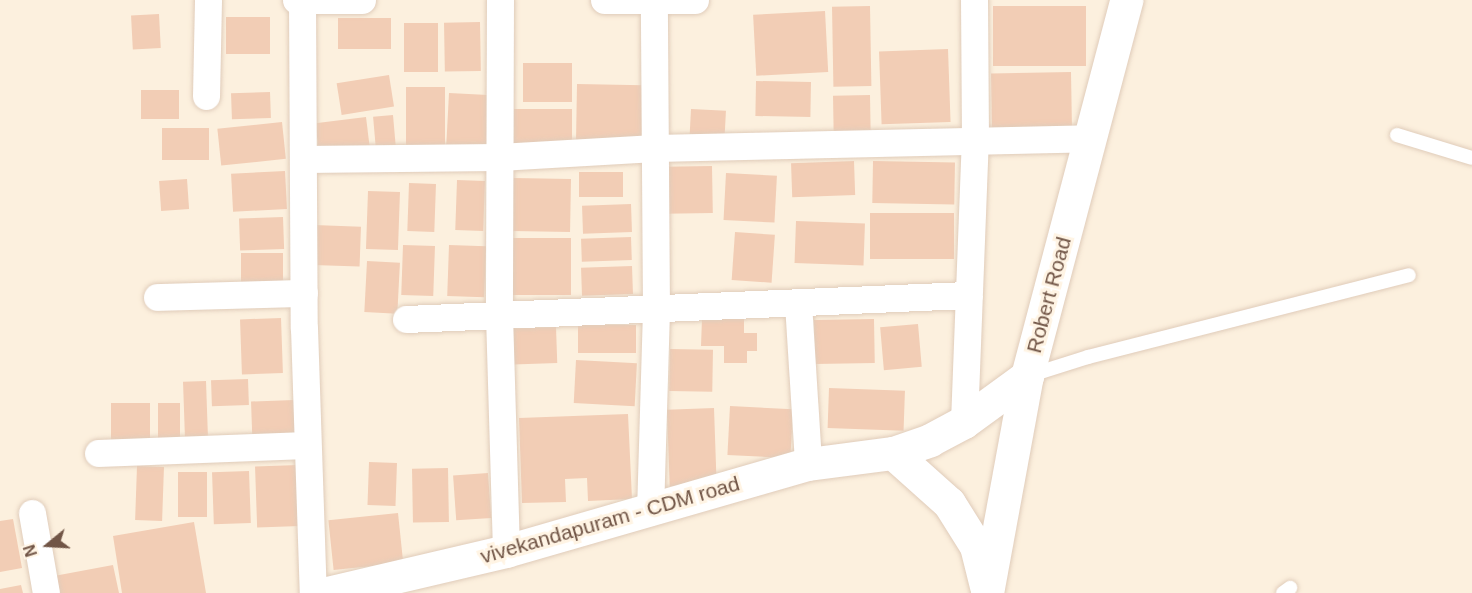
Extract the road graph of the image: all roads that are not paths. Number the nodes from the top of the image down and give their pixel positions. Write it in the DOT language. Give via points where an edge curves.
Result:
graph roads {
  1 [pos="208,0"];
  2 [pos="296,0"];
  3 [pos="302,0"];
  4 [pos="362,0"];
  5 [pos="500,0"];
  6 [pos="604,0"];
  7 [pos="654,0"];
  8 [pos="695,0"];
  9 [pos="974,0"];
  10 [pos="1126,0"];
  11 [pos="206,96"];
  12 [pos="1397,135"];
  13 [pos="1090,138"];
  14 [pos="975,141"];
  15 [pos="655,148"];
  16 [pos="499,158"];
  17 [pos="1472,158"];
  18 [pos="303,159"];
  19 [pos="1409,275"];
  20 [pos="304,293"];
  21 [pos="968,296"];
  22 [pos="156,297"];
  23 [pos="798,303"];
  24 [pos="656,312"];
  25 [pos="499,315"];
  26 [pos="406,319"];
  27 [pos="1027,376"];
  28 [pos="964,422"];
  29 [pos="306,445"];
  30 [pos="98,453"];
  31 [pos="893,453"];
  32 [pos="808,464"];
  33 [pos="650,512"];
  34 [pos="32,513"];
  35 [pos="506,551"];
  36 [pos="46,593"];
  37 [pos="313,593"];
  38 [pos="327,593"];
  39 [pos="987,593"];
  1 -- 11 [label="street"];
  2 -- 3 [label="street"];
  3 -- 4 [label="street"];
  3 -- 18 [label="street"];
  5 -- 16 [label="street"];
  6 -- 7 [label="street"];
  7 -- 8 [label="street"];
  7 -- 15 [label="street"];
  9 -- 14 [label="street"];
  10 -- 13 [label="street, Robert Road"];
  12 -- 17 [label="lane"];
  13 -- 14 [label="street"];
  13 -- 27 [label="street, Robert Road"];
  14 -- 15 [label="street"];
  14 -- 21 [label="street"];
  15 -- 16 [label="street"];
  15 -- 24 [label="street"];
  16 -- 18 [label="street"];
  16 -- 25 [label="street"];
  18 -- 20 [label="street"];
  19 -- 27 [label="lane"];
  20 -- 22 [label="street"];
  20 -- 29 [label="street"];
  21 -- 23 [label="street"];
  21 -- 28 [label="street"];
  23 -- 24 [label="street"];
  23 -- 32 [label="street"];
  24 -- 25 [label="street"];
  24 -- 33 [label="street"];
  25 -- 26 [label="street"];
  25 -- 35 [label="street"];
  27 -- 28 [label="street, vivekandapuram - CDM road"];
  27 -- 39 [label="street, Robert Road"];
  28 -- 31 [label="street, vivekandapuram - CDM road"];
  29 -- 30 [label="street"];
  29 -- 37 [label="street"];
  31 -- 32 [label="street, vivekandapuram - CDM road"];
  31 -- 39 [label="street" via="949,503 976,546"];
  32 -- 33 [label="street, vivekandapuram - CDM road"];
  33 -- 35 [label="street, vivekandapuram - CDM road"];
  34 -- 36 [label="street"];
  35 -- 38 [label="street, vivekandapuram - CDM road"];
}
